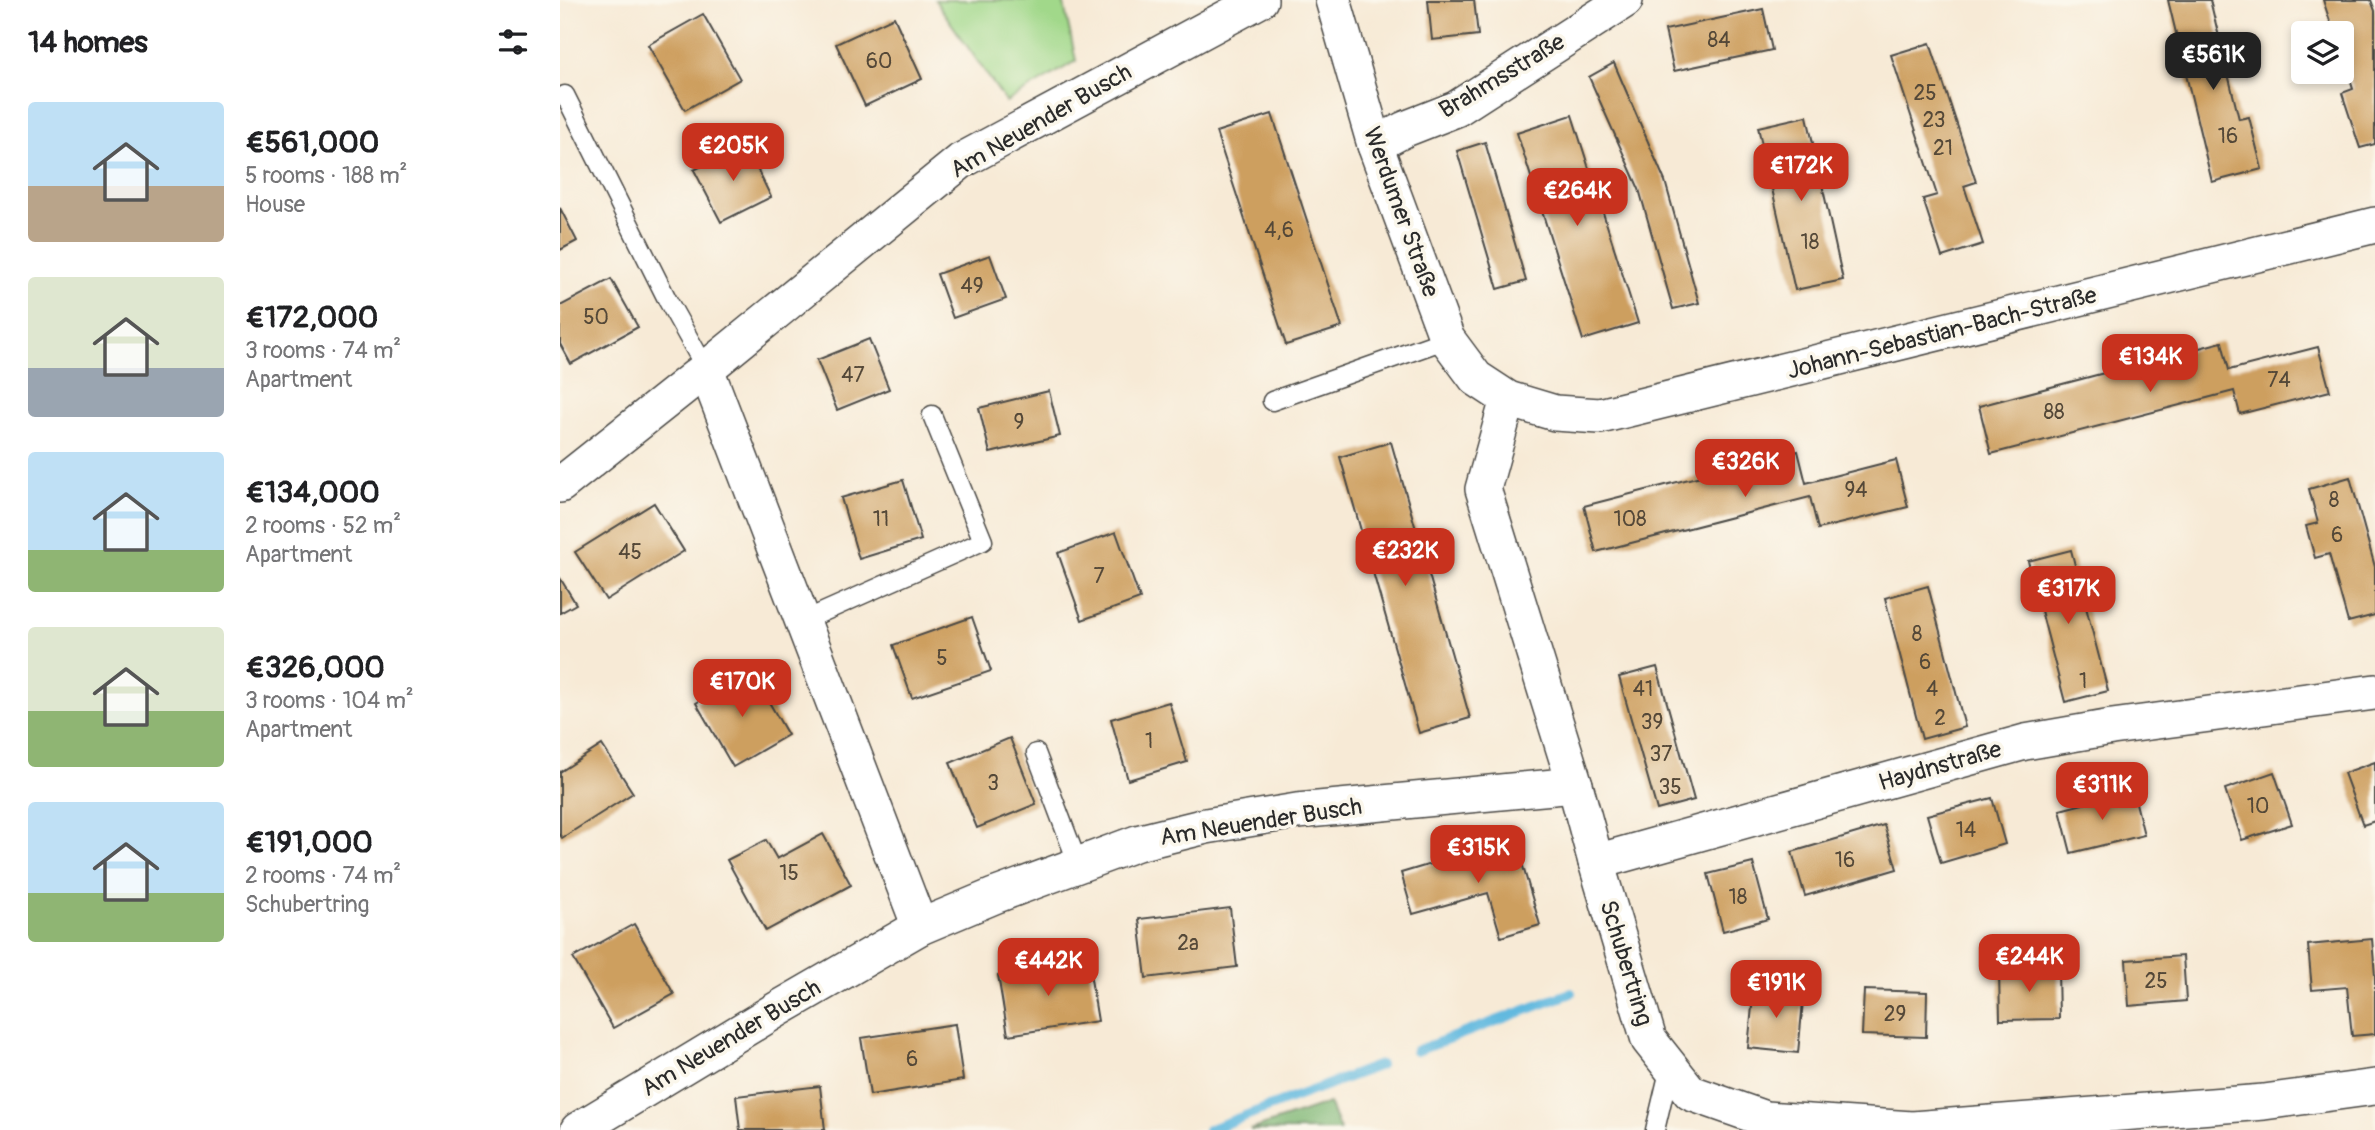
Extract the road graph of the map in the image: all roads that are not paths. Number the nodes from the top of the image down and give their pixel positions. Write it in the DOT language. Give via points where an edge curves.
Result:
graph roads {
  1 [pos="1260,0"];
  2 [pos="1333,0"];
  3 [pos="1625,0"];
  4 [pos="565,95"];
  5 [pos="1375,145"];
  6 [pos="2375,225"];
  7 [pos="1447,339"];
  8 [pos="706,369"];
  9 [pos="1508,399"];
  10 [pos="1272,401"];
  11 [pos="932,415"];
  12 [pos="560,485"];
  13 [pos="803,621"];
  14 [pos="2375,692"];
  15 [pos="1036,753"];
  16 [pos="1575,785"];
  17 [pos="1595,862"];
  18 [pos="1078,864"];
  19 [pos="920,927"];
  20 [pos="1670,1067"];
  21 [pos="2375,1087"];
  22 [pos="2169,1120"];
  23 [pos="1931,1129"];
  24 [pos="578,1130"];
  25 [pos="1655,1130"];
  1 -- 8 [label="street, Am Neuender Busch" via="961,161"];
  2 -- 5 [label="street, Werdumer Straße"];
  3 -- 5 [label="street, Brahmsstraße" via="1456,109"];
  4 -- 8 [label="lane"];
  5 -- 7 [label="street, Werdumer Straße"];
  6 -- 9 [label="street, Johann-Sebastian-Bach-Straße" via="1600,416 1555,413"];
  7 -- 9 [label="street, Werdumer Straße" via="1476,378"];
  7 -- 10 [label="lane"];
  8 -- 12 [label="street, Am Neuender Busch"];
  8 -- 13 [label="street"];
  9 -- 16 [label="street, Schubertring" via="1483,488"];
  11 -- 13 [label="lane" via="983,541"];
  13 -- 19 [label="street"];
  14 -- 17 [label="street, Haydnstraße" via="2025,742"];
  15 -- 18 [label="lane"];
  16 -- 17 [label="street, Schubertring"];
  16 -- 18 [label="street, Am Neuender Busch" via="1297,811 1137,843"];
  17 -- 20 [label="street, Schubertring" via="1649,1040"];
  18 -- 19 [label="street, Am Neuender Busch"];
  19 -- 24 [label="street, Am Neuender Busch"];
  20 -- 23 [label="street, Schubertring" via="1691,1093 1765,1119"];
  20 -- 25 [label="lane"];
  21 -- 22 [label="street, Schubertring" via="2264,1101"];
  22 -- 23 [label="street, Schubertring"];
}
